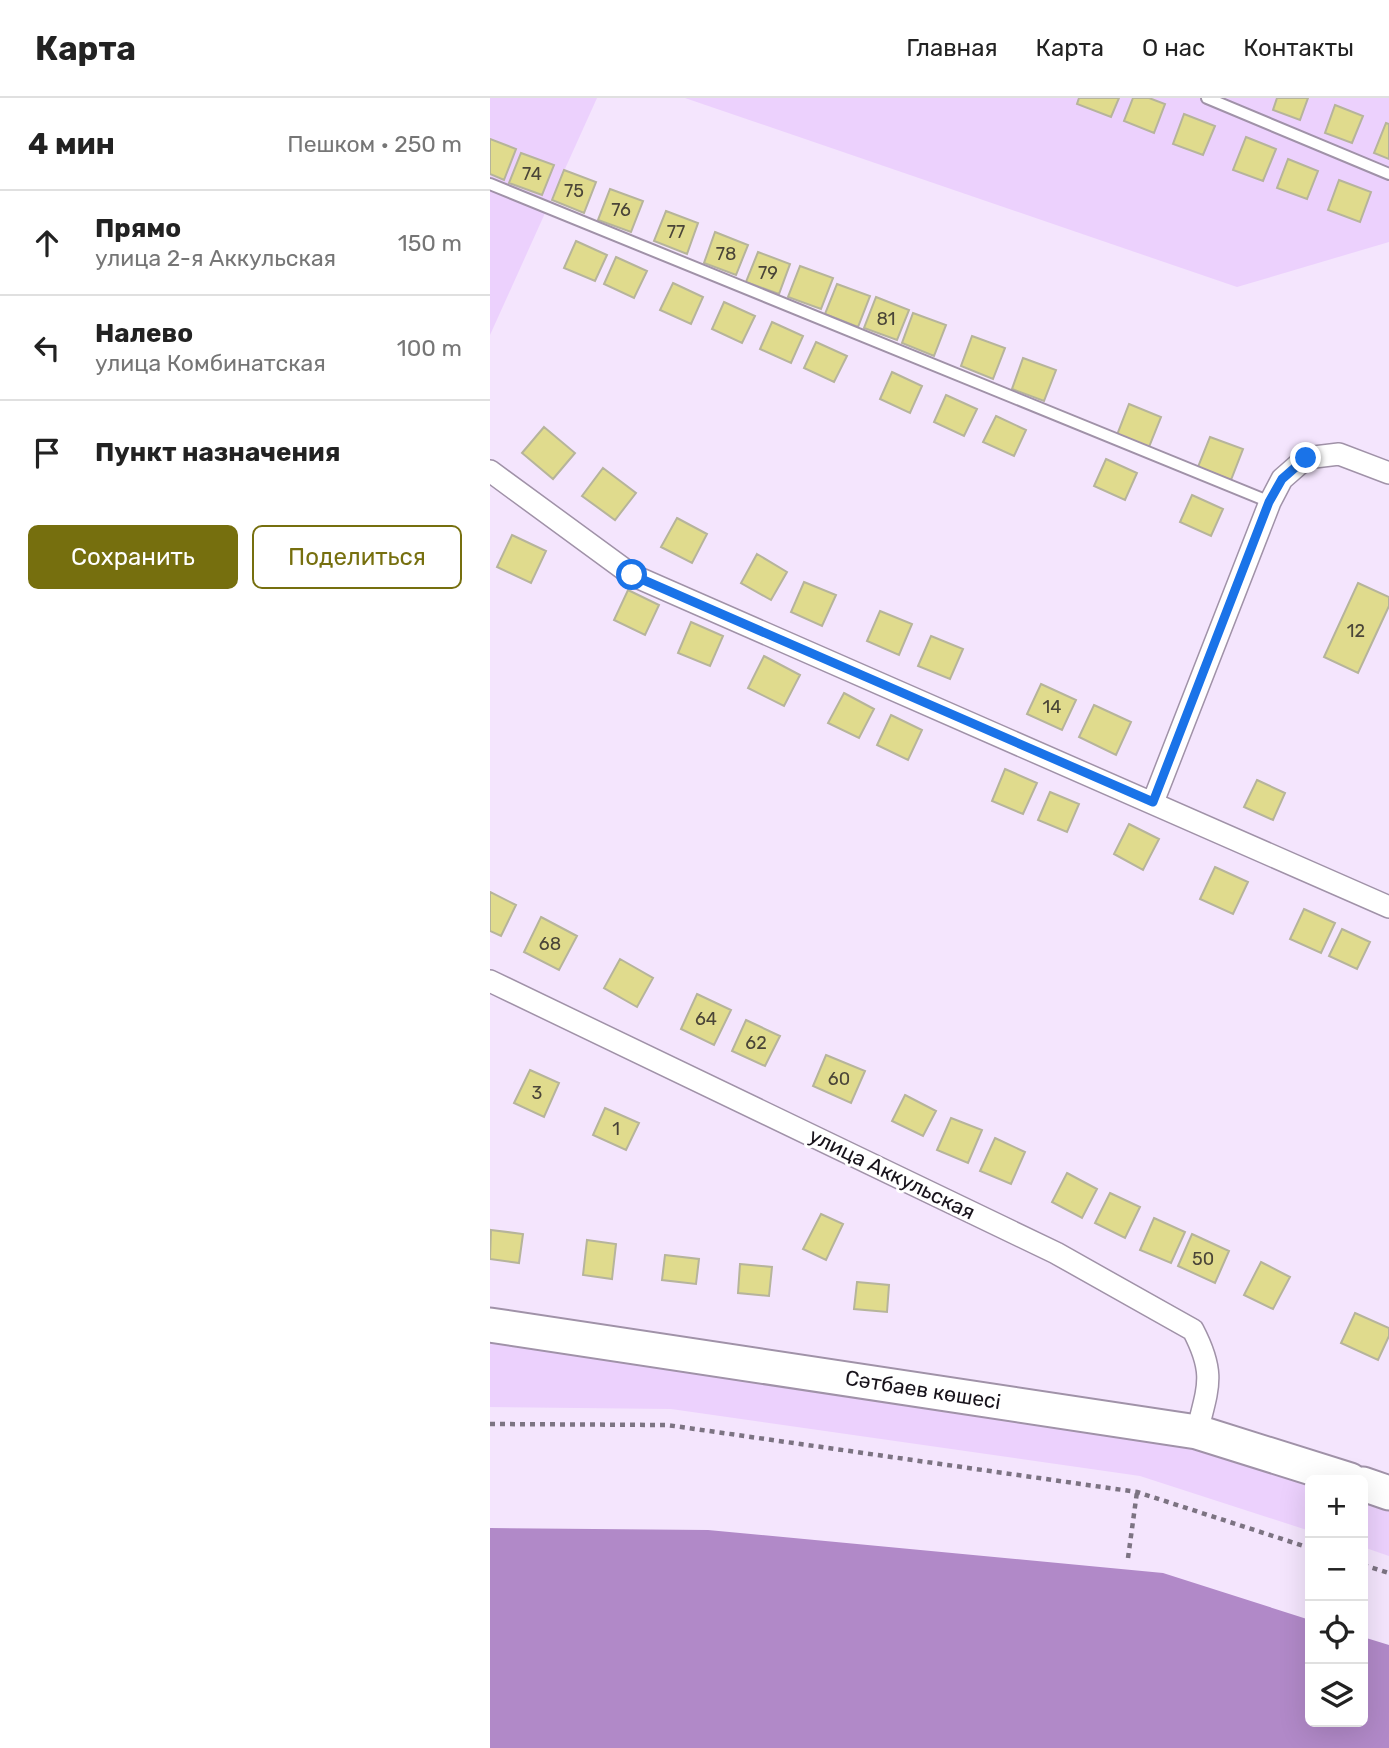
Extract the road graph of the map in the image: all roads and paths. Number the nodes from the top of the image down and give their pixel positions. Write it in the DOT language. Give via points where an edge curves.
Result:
graph roads {
  1 [pos="1207,98"];
  2 [pos="1389,174"];
  3 [pos="490,184"];
  4 [pos="490,471"];
  5 [pos="1389,473"];
  6 [pos="1269,502"];
  7 [pos="1153,802"];
  8 [pos="1389,907"];
  9 [pos="490,981"];
  10 [pos="490,1325"];
  11 [pos="490,1424"];
  12 [pos="1197,1432"];
  13 [pos="1334,1475"];
  14 [pos="1368,1486"];
  15 [pos="1137,1492"];
  16 [pos="1389,1493"];
  17 [pos="1305,1546"];
  18 [pos="1128,1558"];
  19 [pos="1368,1567"];
  20 [pos="1389,1573"];
  1 -- 2 [label="lane"];
  3 -- 6 [label="lane"];
  4 -- 7 [label="street" via="632,575"];
  5 -- 6 [label="street" via="1339,454 1306,458 1282,479"];
  6 -- 7 [label="street"];
  7 -- 8 [label="street"];
  9 -- 12 [label="street, улица Аккульская" via="1056,1253 1193,1330 1204,1352 1209,1383"];
  10 -- 12 [label="main road, Сәтбаев көшесі"];
  11 -- 15 [label="path" via="667,1425"];
  12 -- 13 [label="main road, Сәтбаев көшесі"];
  14 -- 16 [label="main road"];
  15 -- 17 [label="path"];
  15 -- 18 [label="path"];
  19 -- 20 [label="path"];
}
